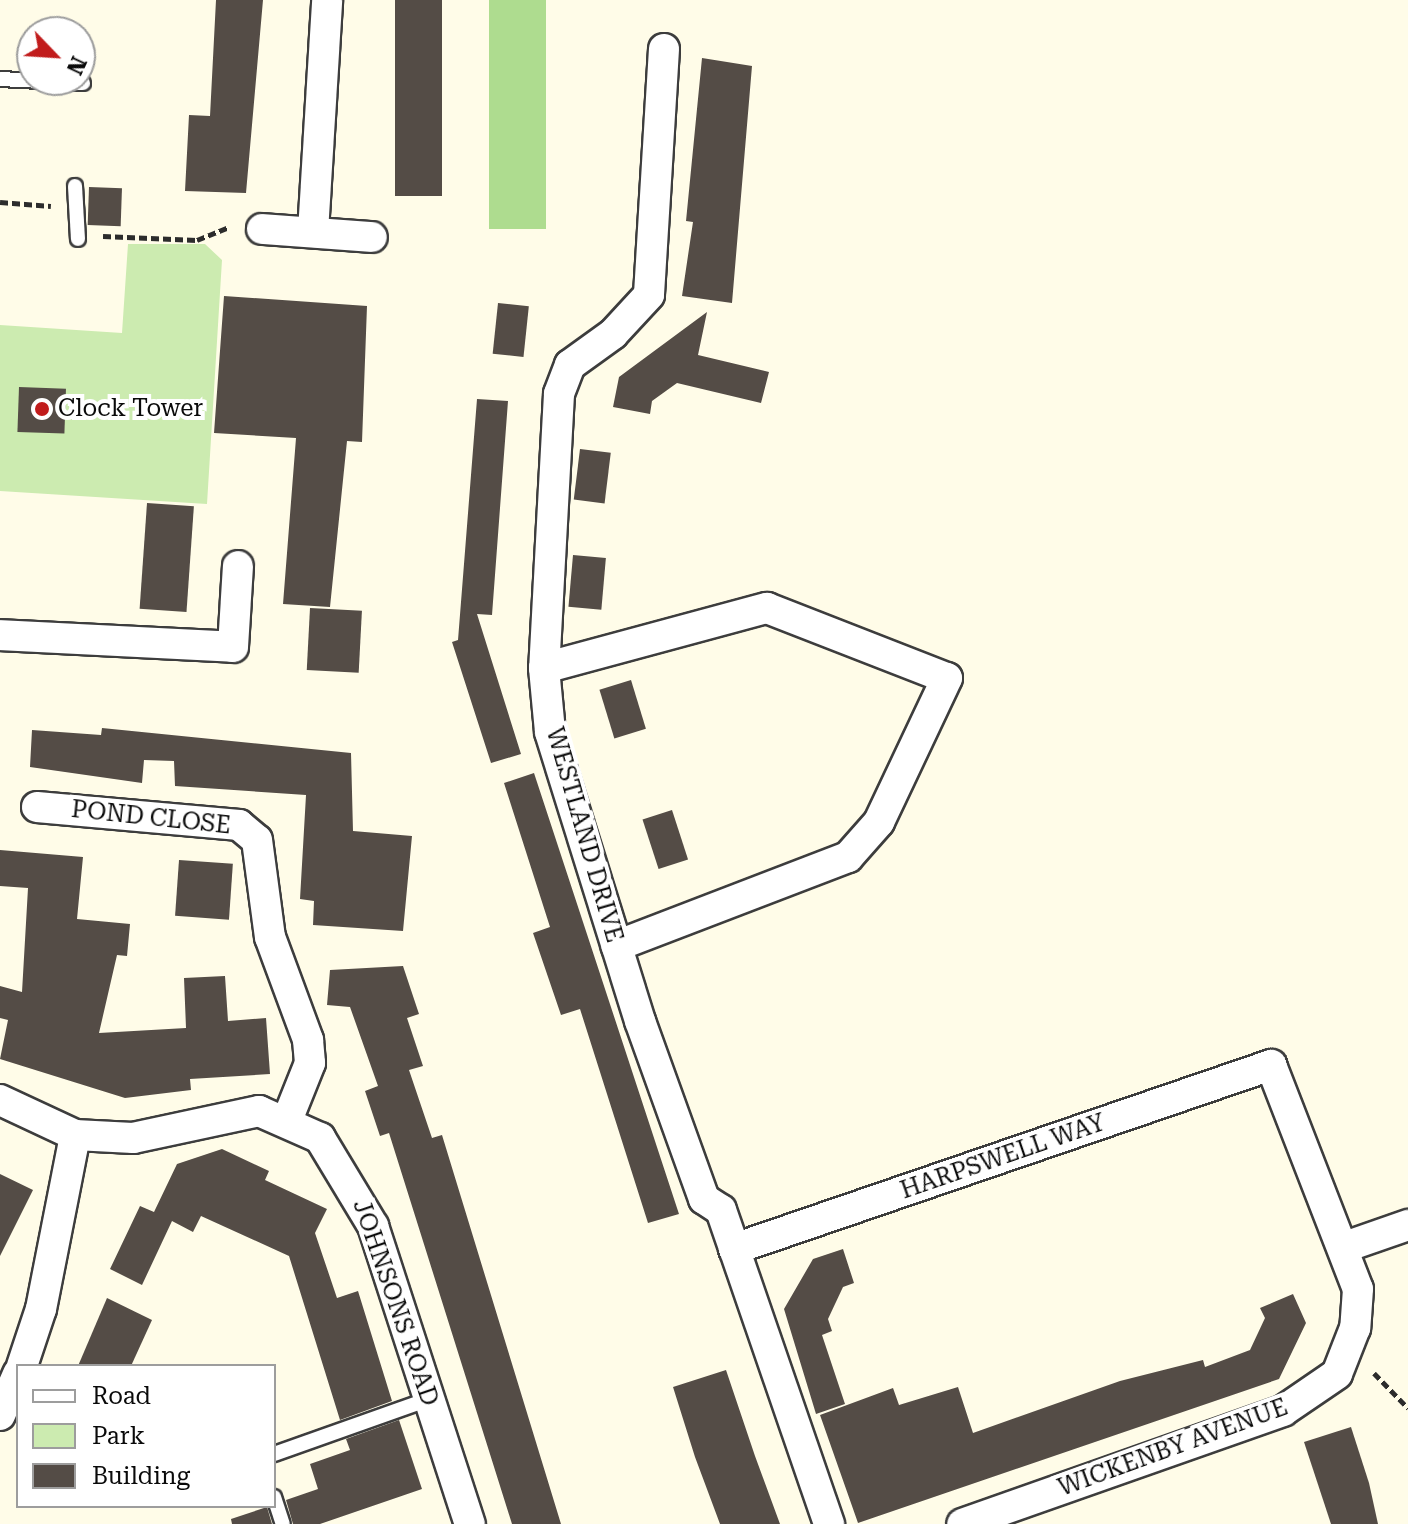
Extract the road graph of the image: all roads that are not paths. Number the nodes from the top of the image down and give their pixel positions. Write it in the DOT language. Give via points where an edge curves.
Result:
graph roads {
  1 [pos="327,0"];
  2 [pos="664,49"];
  3 [pos="75,186"];
  4 [pos="262,229"];
  5 [pos="313,232"];
  6 [pos="372,237"];
  7 [pos="78,239"];
  8 [pos="238,566"];
  9 [pos="0,635"];
  10 [pos="544,668"];
  11 [pos="37,807"];
  12 [pos="616,946"];
  13 [pos="1271,1065"];
  14 [pos="0,1100"];
  15 [pos="288,1118"];
  16 [pos="75,1135"];
  17 [pos="1408,1225"];
  18 [pos="1345,1247"];
  19 [pos="734,1249"];
  20 [pos="23,1364"];
  21 [pos="16,1379"];
  22 [pos="429,1399"];
  23 [pos="0,1415"];
  24 [pos="276,1453"];
  25 [pos="276,1503"];
  26 [pos="283,1524"];
  27 [pos="470,1524"];
  28 [pos="829,1524"];
  29 [pos="962,1524"];
  1 -- 5 [label="street"];
  2 -- 10 [label="street, WESTLAND DRIVE" via="649,295 613,334 570,365 559,394"];
  3 -- 7 [label="lane"];
  4 -- 5 [label="street"];
  5 -- 6 [label="street"];
  8 -- 9 [label="street" via="233,647"];
  10 -- 12 [label="street, WESTLAND DRIVE" via="550,732"];
  10 -- 12 [label="street" via="767,608 947,678 879,822 848,857"];
  11 -- 15 [label="street, POND CLOSE" via="239,825 257,840 266,864 270,937 308,1040 310,1063"];
  12 -- 19 [label="street, WESTLAND DRIVE" via="704,1199 721,1210"];
  13 -- 18 [label="street, WICKENBY AVENUE"];
  13 -- 19 [label="street, HARPSWELL WAY"];
  14 -- 16 [label="street, JOHNSONS ROAD"];
  15 -- 16 [label="street, JOHNSONS ROAD" via="230,1112 133,1138"];
  15 -- 22 [label="street, JOHNSONS ROAD" via="320,1138 356,1190"];
  16 -- 20 [label="street" via="41,1309"];
  17 -- 18 [label="street"];
  18 -- 29 [label="street, WICKENBY AVENUE" via="1358,1289 1348,1352 1337,1374 1283,1411"];
  19 -- 28 [label="street, WESTLAND DRIVE"];
  21 -- 23 [label="street"];
  22 -- 24 [label="lane"];
  22 -- 27 [label="street, JOHNSONS ROAD"];
  25 -- 26 [label="lane"];
}
